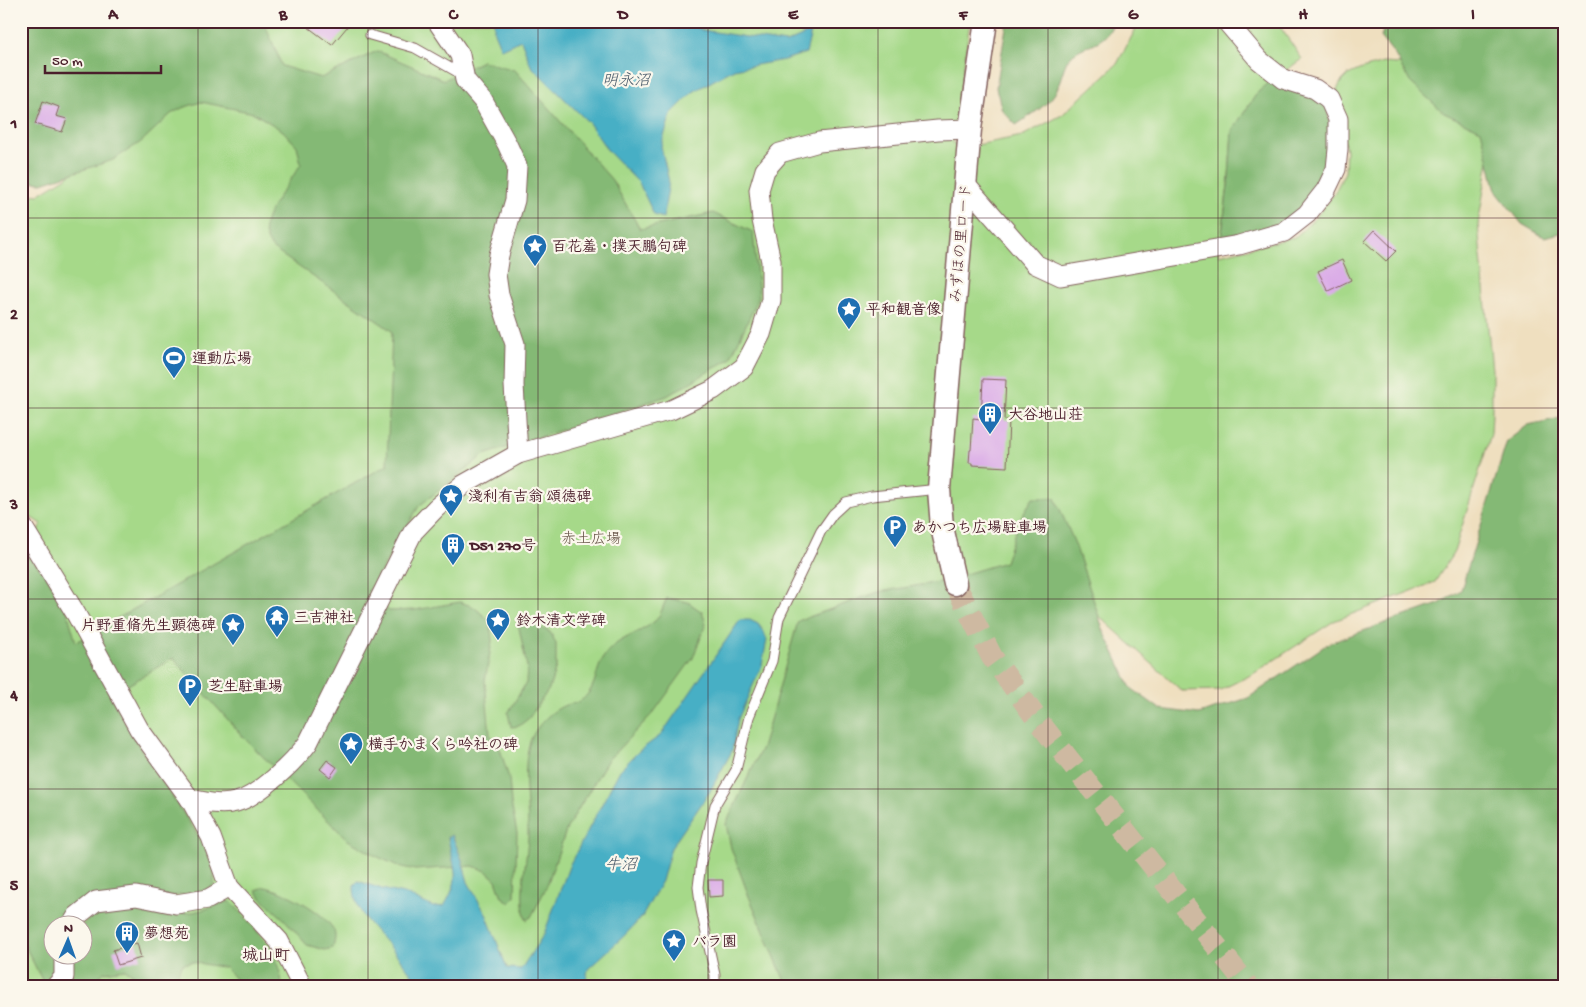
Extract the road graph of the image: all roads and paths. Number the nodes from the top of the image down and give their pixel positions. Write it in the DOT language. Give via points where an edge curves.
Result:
graph roads {
  1 [pos="437,21"];
  2 [pos="986,21"];
  3 [pos="1226,21"];
  4 [pos="370,35"];
  5 [pos="464,75"];
  6 [pos="970,129"];
  7 [pos="965,184"];
  8 [pos="518,454"];
  9 [pos="939,489"];
  10 [pos="21,524"];
  11 [pos="955,584"];
  12 [pos="190,799"];
  13 [pos="229,887"];
  14 [pos="80,914"];
  15 [pos="64,964"];
  16 [pos="56,986"];
  17 [pos="302,986"];
  18 [pos="715,986"];
  1 -- 5 [label="street" via="460,55"];
  2 -- 6 [label="street, みずほの里ロード"];
  3 -- 7 [label="street" via="1259,60 1277,74 1315,88 1329,99 1338,119 1336,169 1326,190 1307,214 1284,232 1239,245 1061,276 1035,264"];
  4 -- 5 [label="lane" via="415,48"];
  5 -- 8 [label="street" via="484,101 517,166 515,200 496,274 499,295 515,344"];
  6 -- 7 [label="street, みずほの里ロード"];
  6 -- 8 [label="street" via="819,142 780,153 765,170 759,190 771,262 771,300 761,334 744,367 713,390 671,410"];
  7 -- 9 [label="street, みずほの里ロード"];
  8 -- 12 [label="street" via="463,485 413,532 308,743 298,756 262,788 237,802 213,804"];
  9 -- 11 [label="street, みずほの里ロード" via="942,527"];
  9 -- 18 [label="lane" via="846,502 821,531 779,618 772,661 749,717 736,770 715,805 701,863 698,887"];
  10 -- 12 [label="street" via="74,611 139,729"];
  12 -- 13 [label="street" via="211,837"];
  13 -- 14 [label="street" via="208,899 176,904 136,896 96,901"];
  13 -- 17 [label="street" via="279,941"];
  15 -- 16 [label="street" via="64,977"];
}
